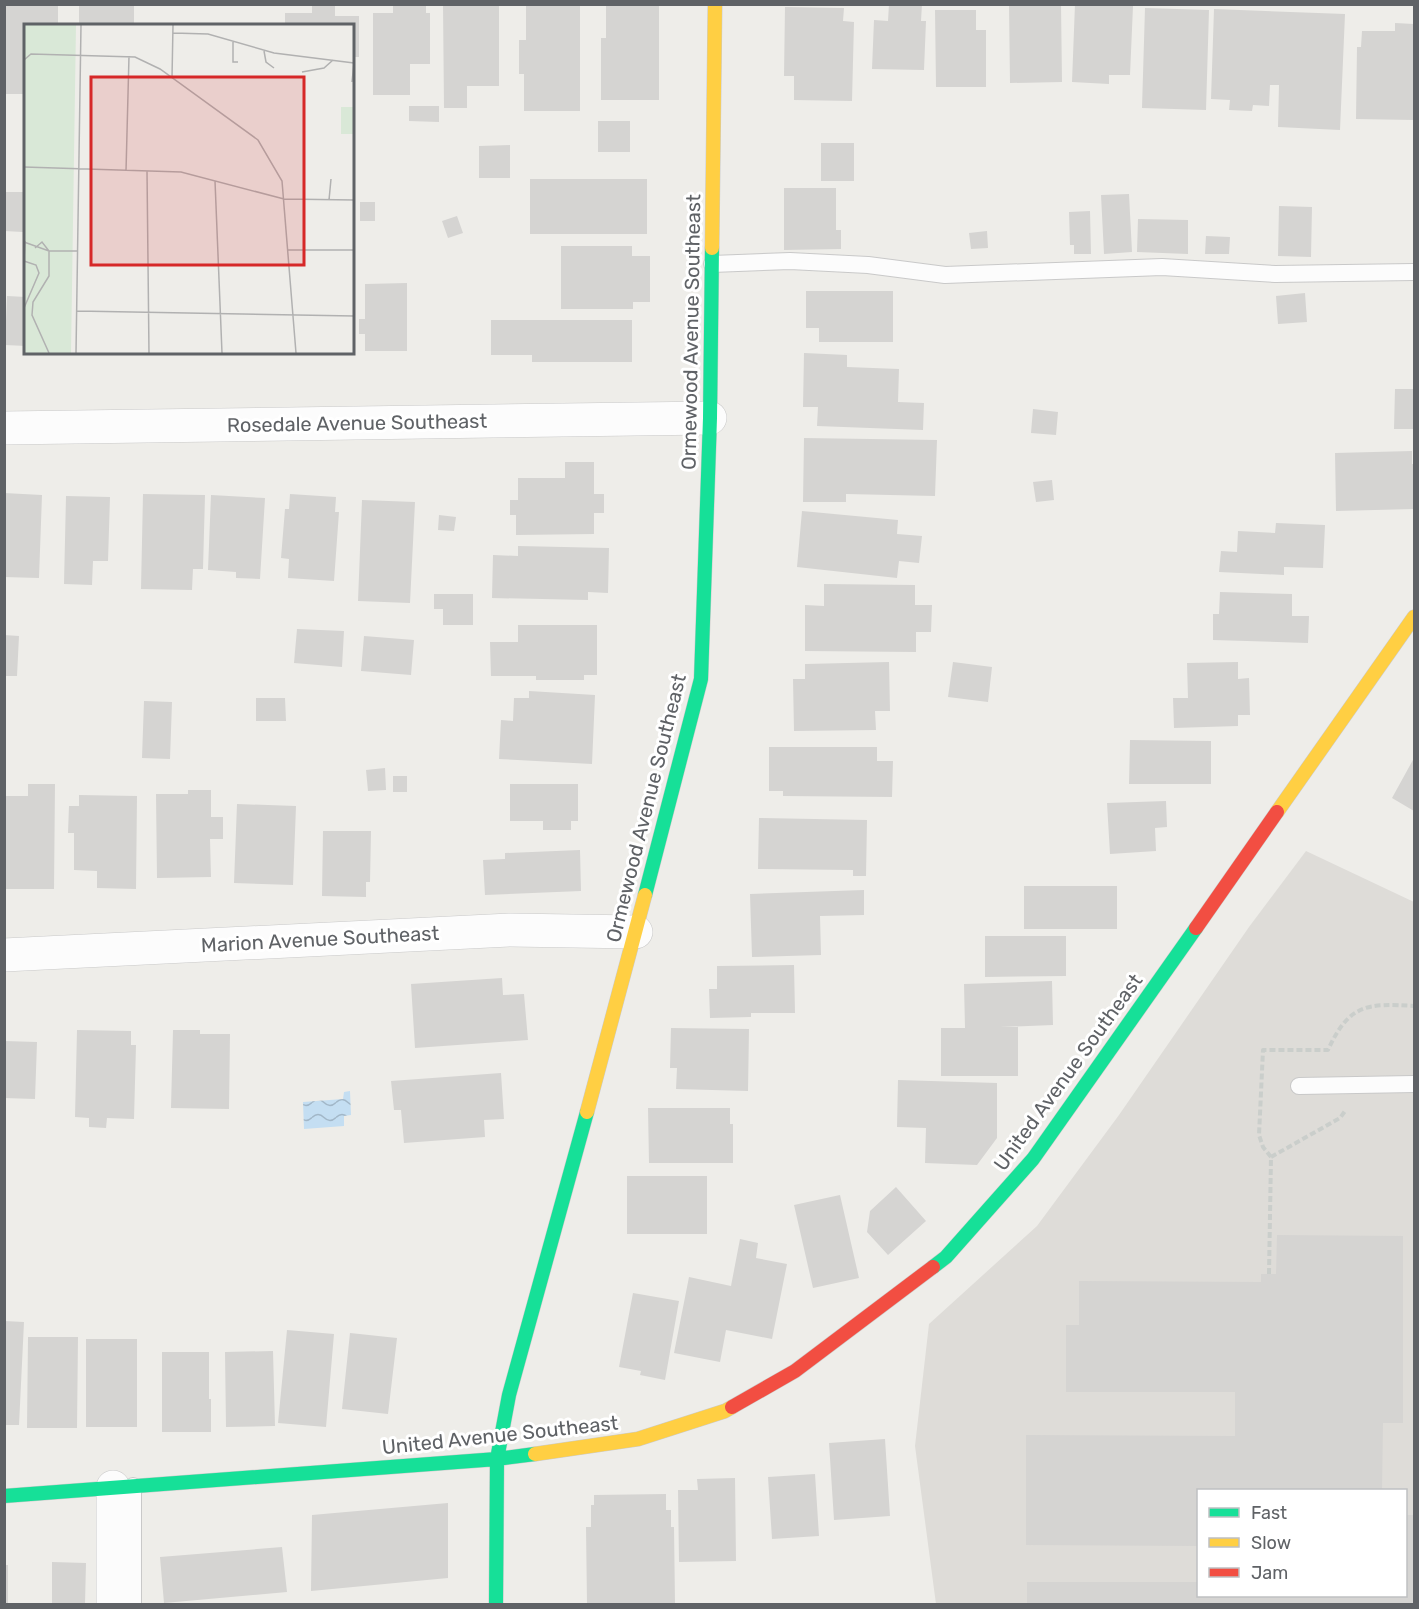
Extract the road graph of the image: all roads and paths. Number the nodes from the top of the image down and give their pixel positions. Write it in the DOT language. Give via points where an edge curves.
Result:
graph roads {
  1 [pos="716,4"];
  2 [pos="712,264"];
  3 [pos="1414,272"];
  4 [pos="710,418"];
  5 [pos="4,428"];
  6 [pos="1414,617"];
  7 [pos="636,932"];
  8 [pos="4,955"];
  9 [pos="1414,1084"];
  10 [pos="1361,1085"];
  11 [pos="1299,1086"];
  12 [pos="1269,1274"];
  13 [pos="496,1459"];
  14 [pos="123,1487"];
  15 [pos="4,1496"];
  16 [pos="113,1605"];
  17 [pos="133,1605"];
  18 [pos="496,1605"];
  1 -- 2 [label="street, Ormewood Avenue Southeast"];
  2 -- 3 [label="lane" via="790,261 868,265 945,275 1162,267 1275,274"];
  2 -- 4 [label="street, Ormewood Avenue Southeast"];
  4 -- 5 [label="street, Rosedale Avenue Southeast"];
  4 -- 7 [label="street, Ormewood Avenue Southeast" via="701,679"];
  6 -- 13 [label="street, United Avenue Southeast" via="1034,1159 946,1257 795,1371 725,1411 638,1439"];
  7 -- 8 [label="street, Marion Avenue Southeast" via="510,930"];
  7 -- 13 [label="street, Ormewood Avenue Southeast" via="509,1395"];
  9 -- 10 [label="lane"];
  10 -- 11 [label="lane"];
  10 -- 12 [label="path" via="1340,1118 1271,1157"];
  13 -- 14 [label="street, United Avenue Southeast"];
  13 -- 18 [label="street, Ormewood Avenue Southeast"];
  14 -- 15 [label="street, United Avenue Southeast"];
  14 -- 16 [label="street"];
  14 -- 17 [label="lane"];
}
